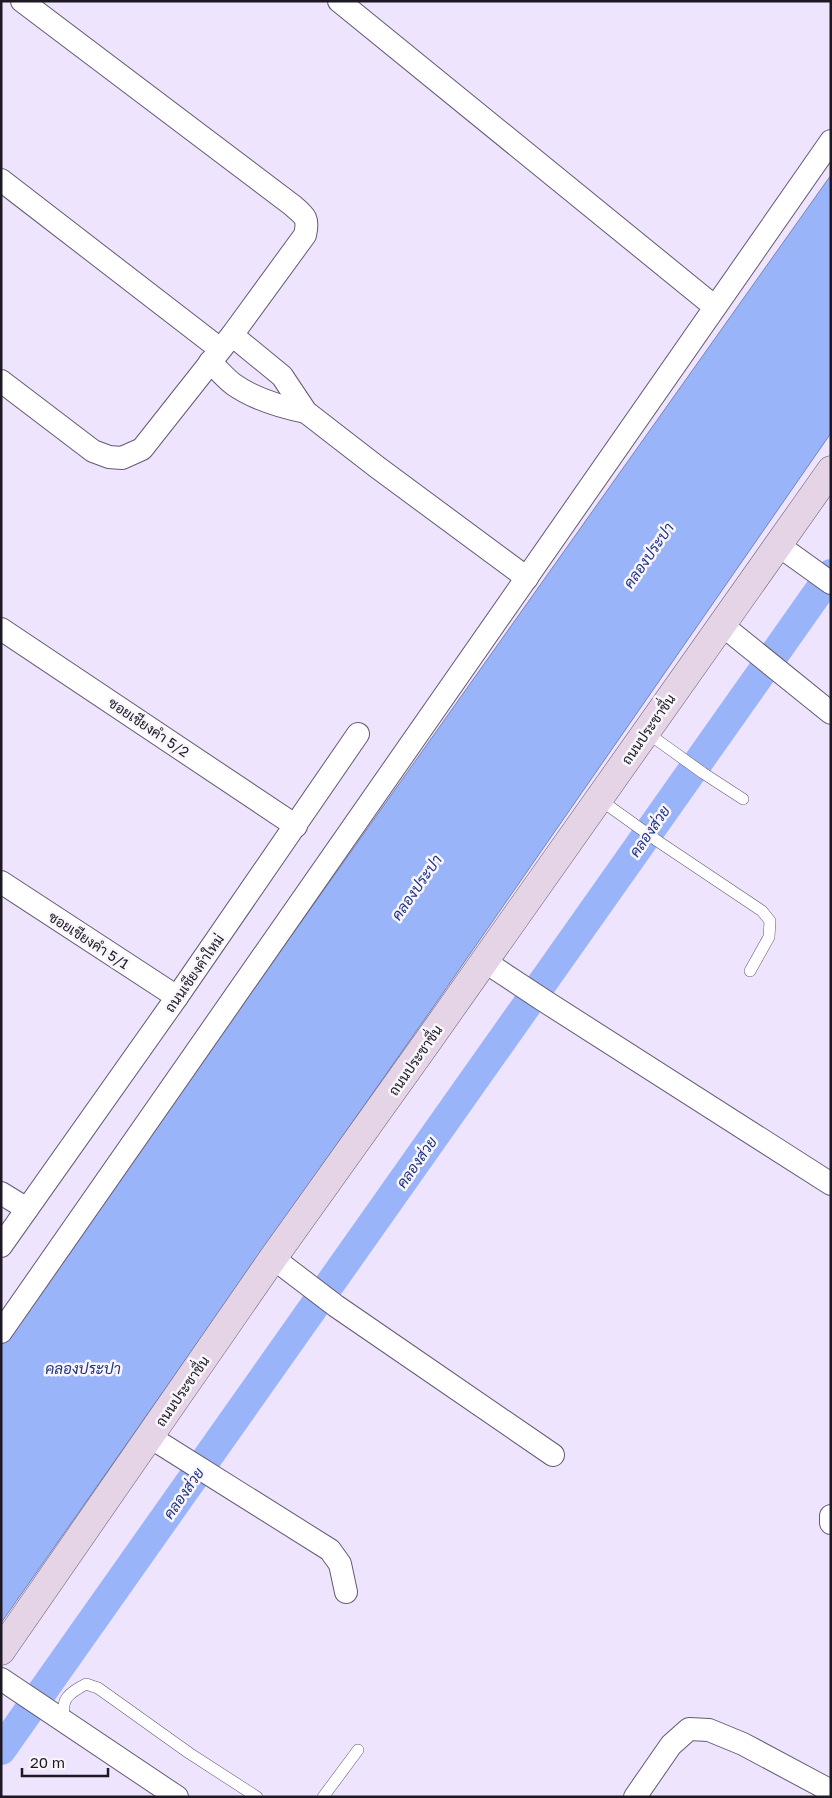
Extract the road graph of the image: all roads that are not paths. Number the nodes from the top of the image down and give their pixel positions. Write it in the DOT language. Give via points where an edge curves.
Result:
graph roads {
  1 [pos="22,1"];
  2 [pos="339,1"];
  3 [pos="831,141"];
  4 [pos="1,180"];
  5 [pos="715,307"];
  6 [pos="221,349"];
  7 [pos="1,381"];
  8 [pos="306,412"];
  9 [pos="831,470"];
  10 [pos="778,544"];
  11 [pos="527,578"];
  12 [pos="831,583"];
  13 [pos="722,625"];
  14 [pos="1,629"];
  15 [pos="831,713"];
  16 [pos="646,732"];
  17 [pos="358,734"];
  18 [pos="599,799"];
  19 [pos="744,799"];
  20 [pos="296,826"];
  21 [pos="1,882"];
  22 [pos="484,961"];
  23 [pos="750,971"];
  24 [pos="177,997"];
  25 [pos="831,1184"];
  26 [pos="1,1193"];
  27 [pos="27,1210"];
  28 [pos="1,1246"];
  29 [pos="274,1258"];
  30 [pos="1,1332"];
  31 [pos="150,1437"];
  32 [pos="553,1455"];
  33 [pos="831,1516"];
  34 [pos="831,1523"];
  35 [pos="346,1592"];
  36 [pos="1,1650"];
  37 [pos="7,1682"];
  38 [pos="61,1718"];
  39 [pos="358,1750"];
  40 [pos="831,1791"];
  41 [pos="176,1797"];
  42 [pos="257,1797"];
  43 [pos="323,1797"];
  44 [pos="635,1797"];
  1 -- 6 [label="street" via="303,214 308,224 305,235"];
  2 -- 5 [label="street"];
  3 -- 5 [label="street"];
  4 -- 6 [label="street"];
  5 -- 11 [label="street"];
  6 -- 7 [label="street" via="142,449 122,458 93,451"];
  6 -- 8 [label="street" via="282,376"];
  6 -- 8 [label="street" via="233,383 246,392 286,408"];
  8 -- 11 [label="street"];
  9 -- 10 [label="street, ถนนประชาชื่น"];
  10 -- 12 [label="street"];
  10 -- 13 [label="street, ถนนประชาชื่น"];
  11 -- 30 [label="street"];
  13 -- 15 [label="street"];
  13 -- 16 [label="street, ถนนประชาชื่น"];
  14 -- 20 [label="street, ซอยเชียงคำ 5/2"];
  16 -- 18 [label="street, ถนนประชาชื่น"];
  16 -- 19 [label="lane"];
  17 -- 20 [label="street, ถนนเชียงคำใหม่"];
  18 -- 22 [label="street, ถนนประชาชื่น"];
  18 -- 23 [label="lane" via="762,911 770,921 769,937"];
  20 -- 24 [label="street, ถนนเชียงคำใหม่"];
  21 -- 24 [label="street, ซอยเชียงคำ 5/1"];
  22 -- 25 [label="street"];
  22 -- 29 [label="street, ถนนประชาชื่น"];
  24 -- 27 [label="street, ถนนเชียงคำใหม่"];
  26 -- 27 [label="street"];
  27 -- 28 [label="street, ถนนเชียงคำใหม่"];
  29 -- 31 [label="street, ถนนประชาชื่น"];
  29 -- 32 [label="street" via="336,1306"];
  31 -- 35 [label="street" via="330,1550 340,1564"];
  31 -- 36 [label="street, ถนนประชาชื่น"];
  33 -- 34 [label="street"];
  37 -- 38 [label="street"];
  38 -- 41 [label="street"];
  38 -- 42 [label="lane" via="62,1707 71,1693 86,1684 98,1688"];
  39 -- 43 [label="lane"];
  40 -- 44 [label="street" via="743,1744 709,1730 689,1729 671,1746"];
}
